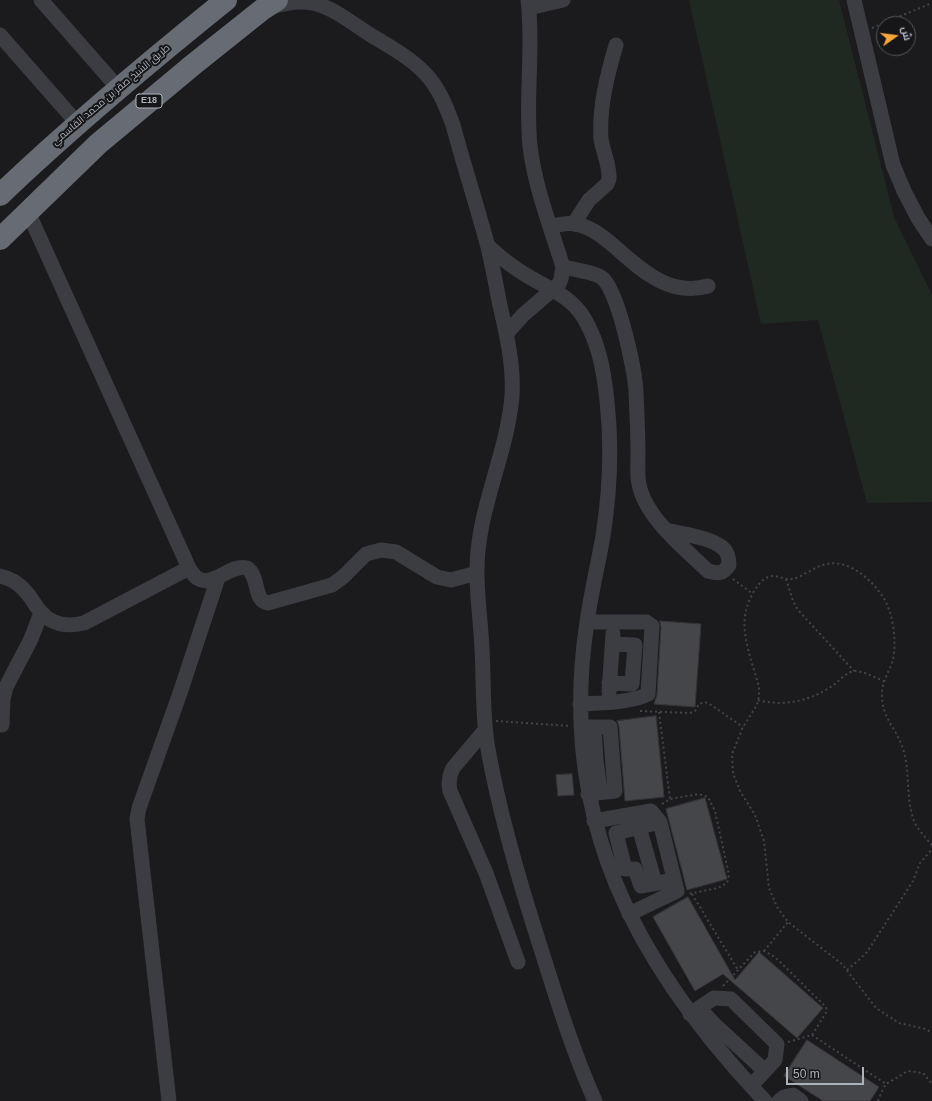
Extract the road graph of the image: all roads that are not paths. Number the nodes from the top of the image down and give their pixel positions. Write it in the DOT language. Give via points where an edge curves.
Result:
graph roads {
  1 [pos="41,0"];
  2 [pos="226,0"];
  3 [pos="563,0"];
  4 [pos="854,0"];
  5 [pos="528,4"];
  6 [pos="270,5"];
  7 [pos="330,5"];
  8 [pos="0,34"];
  9 [pos="616,45"];
  10 [pos="119,89"];
  11 [pos="78,124"];
  12 [pos="45,152"];
  13 [pos="0,181"];
  14 [pos="0,195"];
  15 [pos="28,212"];
  16 [pos="574,224"];
  17 [pos="550,227"];
  18 [pos="0,239"];
  19 [pos="932,239"];
  20 [pos="488,246"];
  21 [pos="563,267"];
  22 [pos="708,286"];
  23 [pos="553,289"];
  24 [pos="506,333"];
  25 [pos="666,530"];
  26 [pos="189,568"];
  27 [pos="477,573"];
  28 [pos="0,576"];
  29 [pos="218,578"];
  30 [pos="41,613"];
  31 [pos="587,622"];
  32 [pos="614,623"];
  33 [pos="613,644"];
  34 [pos="609,683"];
  35 [pos="609,702"];
  36 [pos="580,704"];
  37 [pos="2,725"];
  38 [pos="485,725"];
  39 [pos="587,727"];
  40 [pos="594,793"];
  41 [pos="656,817"];
  42 [pos="594,821"];
  43 [pos="639,827"];
  44 [pos="655,883"];
  45 [pos="676,885"];
  46 [pos="629,914"];
  47 [pos="518,962"];
  48 [pos="695,1011"];
  49 [pos="765,1071"];
  50 [pos="751,1086"];
  51 [pos="169,1101"];
  52 [pos="595,1101"];
  53 [pos="765,1101"];
  54 [pos="779,1101"];
  55 [pos="801,1101"];
  1 -- 10 [label="street"];
  2 -- 10 [label="highway, طريق الشيخ صقر بن محمد القاسمي / E18"];
  3 -- 5 [label="street"];
  4 -- 19 [label="street" via="893,165 904,192"];
  5 -- 17 [label="street" via="530,146"];
  6 -- 7 [label="street" via="299,2"];
  6 -- 15 [label="highway, E18" via="98,144"];
  7 -- 20 [label="street" via="418,66 440,94 453,126"];
  8 -- 11 [label="street"];
  9 -- 16 [label="street" via="606,84 601,119 603,150 610,179 589,200"];
  10 -- 11 [label="highway, طريق الشيخ صقر بن محمد القاسمي / E18"];
  11 -- 12 [label="highway, طريق الشيخ صقر بن محمد القاسمي / E18"];
  12 -- 13 [label="street" via="9,172"];
  12 -- 14 [label="highway, طريق الشيخ صقر بن محمد القاسمي / E18"];
  15 -- 18 [label="highway, E18"];
  15 -- 26 [label="street"];
  16 -- 17 [label="street"];
  16 -- 22 [label="street" via="600,234 646,272 668,285 684,289"];
  17 -- 21 [label="street"];
  20 -- 23 [label="street" via="512,266"];
  20 -- 24 [label="street"];
  21 -- 23 [label="street" via="561,279"];
  21 -- 25 [label="street" via="602,278 616,301 636,390 639,484 647,506"];
  23 -- 24 [label="street"];
  23 -- 31 [label="street" via="575,305 589,327 603,372 609,420 610,453 604,527"];
  24 -- 27 [label="street" via="512,370 509,420 482,528"];
  25 -- 25 [label="street" via="708,571 716,574 724,572 730,565 724,549 712,542"];
  26 -- 29 [label="street" via="200,580"];
  26 -- 30 [label="street" via="84,623 56,623"];
  27 -- 29 [label="street" via="451,580 438,576 396,552 381,550 366,554 332,585 268,603 259,598 254,574 247,568 238,567"];
  27 -- 38 [label="street"];
  28 -- 30 [label="street" via="16,582 26,591"];
  29 -- 51 [label="street" via="137,819"];
  30 -- 37 [label="street" via="31,639 6,687"];
  31 -- 32 [label="street"];
  31 -- 36 [label="street"];
  32 -- 33 [label="street"];
  32 -- 35 [label="street" via="646,622 652,626 649,686 648,694 641,698"];
  33 -- 34 [label="street"];
  33 -- 34 [label="street" via="635,645 632,684"];
  34 -- 35 [label="street"];
  35 -- 36 [label="street"];
  36 -- 39 [label="street"];
  38 -- 47 [label="street" via="453,768 448,785 486,873"];
  38 -- 52 [label="street" via="496,789 518,878 553,989"];
  39 -- 40 [label="street" via="583,760"];
  39 -- 40 [label="street" via="610,727 615,791"];
  40 -- 42 [label="street"];
  41 -- 42 [label="street"];
  41 -- 43 [label="street"];
  41 -- 45 [label="street"];
  42 -- 46 [label="street"];
  43 -- 44 [label="street"];
  43 -- 44 [label="street" via="616,833 626,869 635,869 641,886"];
  44 -- 45 [label="street"];
  45 -- 46 [label="street"];
  46 -- 48 [label="street" via="655,963"];
  48 -- 49 [label="street" via="714,1024"];
  48 -- 49 [label="street" via="714,998 731,999 777,1044 775,1060"];
  48 -- 50 [label="street"];
  49 -- 50 [label="street"];
  50 -- 53 [label="street"];
  54 -- 55 [label="street" via="793,1095"];
}
